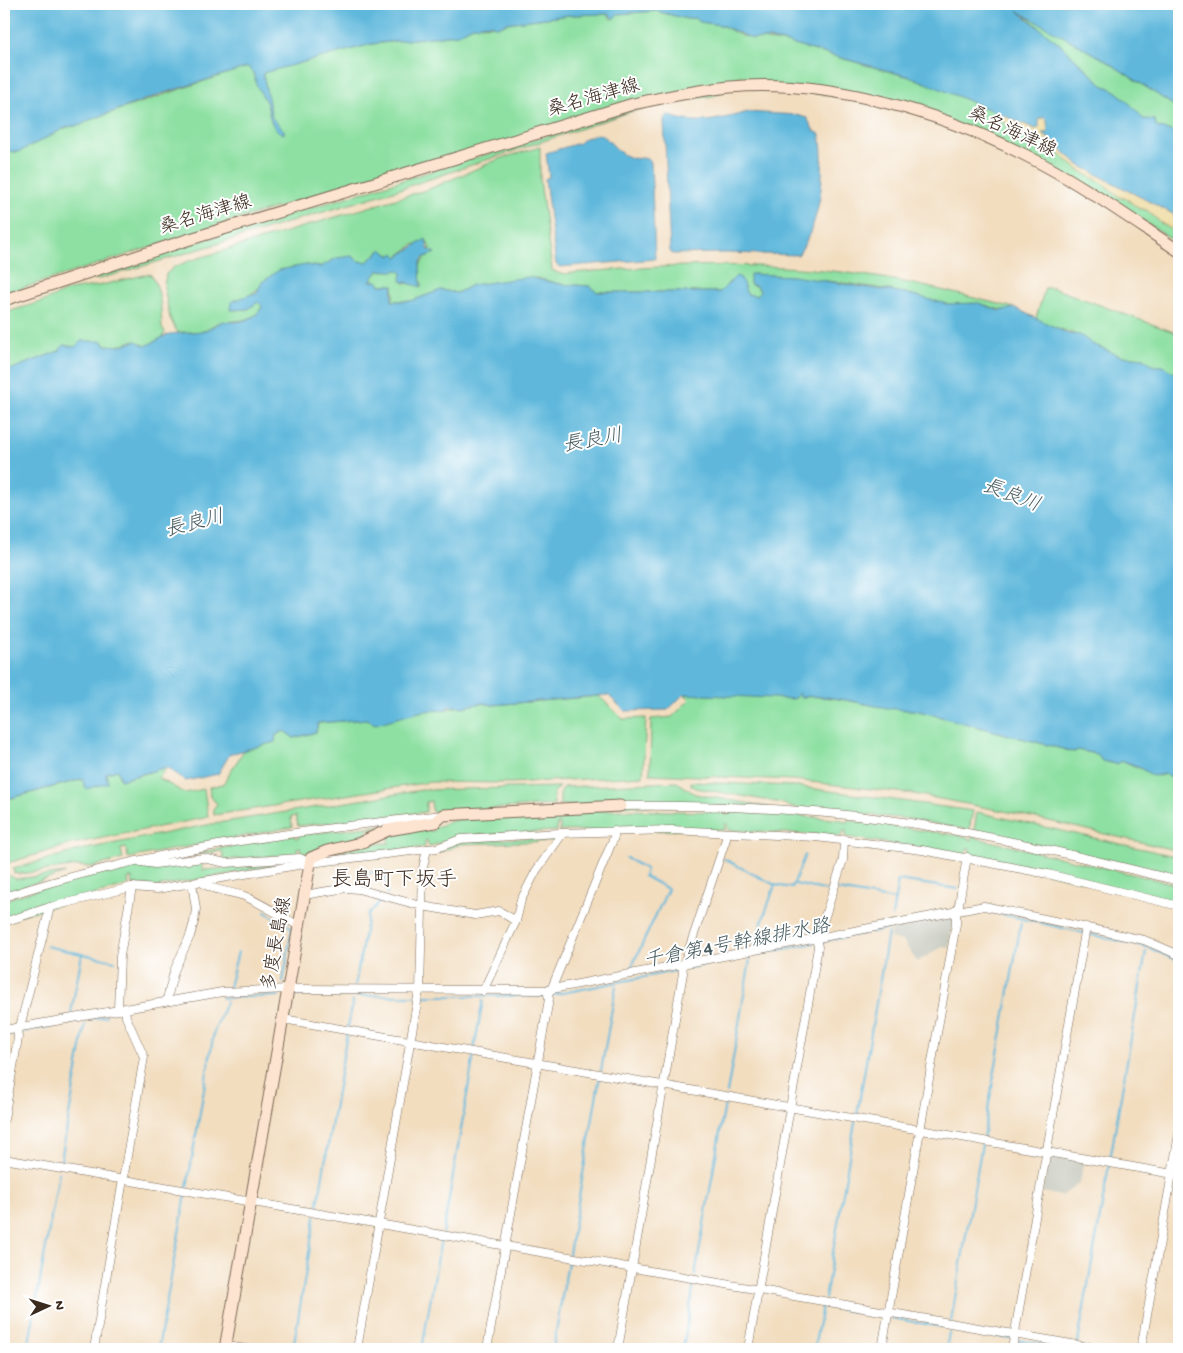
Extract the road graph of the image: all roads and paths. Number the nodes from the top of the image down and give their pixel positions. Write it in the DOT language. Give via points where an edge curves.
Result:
graph roads {
  1 [pos="1179,251"];
  2 [pos="4,300"];
  3 [pos="620,806"];
  4 [pos="443,815"];
  5 [pos="614,831"];
  6 [pos="563,833"];
  7 [pos="726,833"];
  8 [pos="844,840"];
  9 [pos="427,849"];
  10 [pos="967,857"];
  11 [pos="134,862"];
  12 [pos="310,863"];
  13 [pos="1179,881"];
  14 [pos="196,882"];
  15 [pos="132,887"];
  16 [pos="304,895"];
  17 [pos="4,897"];
  18 [pos="422,906"];
  19 [pos="1179,906"];
  20 [pos="50,907"];
  21 [pos="957,913"];
  22 [pos="516,921"];
  23 [pos="4,922"];
  24 [pos="299,926"];
  25 [pos="1085,931"];
  26 [pos="817,941"];
  27 [pos="1179,955"];
  28 [pos="683,967"];
  29 [pos="288,989"];
  30 [pos="483,991"];
  31 [pos="549,993"];
  32 [pos="419,994"];
  33 [pos="167,1000"];
  34 [pos="123,1011"];
  35 [pos="283,1019"];
  36 [pos="4,1030"];
  37 [pos="18,1031"];
  38 [pos="412,1041"];
  39 [pos="538,1063"];
  40 [pos="664,1085"];
  41 [pos="790,1106"];
  42 [pos="4,1119"];
  43 [pos="920,1129"];
  44 [pos="1179,1134"];
  45 [pos="1046,1151"];
  46 [pos="4,1159"];
  47 [pos="1176,1174"];
  48 [pos="123,1180"];
  49 [pos="251,1202"];
  50 [pos="379,1225"];
  51 [pos="505,1247"];
  52 [pos="632,1269"];
  53 [pos="758,1291"];
  54 [pos="888,1316"];
  55 [pos="1013,1341"];
  56 [pos="225,1347"];
  57 [pos="94,1349"];
  58 [pos="247,1349"];
  59 [pos="357,1349"];
  60 [pos="488,1349"];
  61 [pos="618,1349"];
  62 [pos="748,1349"];
  63 [pos="882,1349"];
  64 [pos="1100,1349"];
  65 [pos="1141,1349"];
  1 -- 2 [label="main road, 桑名海津線" via="1083,187 1025,155 966,130 910,110 846,95 800,87 730,86 633,104 187,240"];
  3 -- 4 [label="main road"];
  3 -- 13 [label="street" via="782,811 908,822"];
  4 -- 11 [label="street" via="286,833"];
  4 -- 12 [label="main road" via="435,822 388,830 360,843 321,853 311,858"];
  5 -- 6 [label="street"];
  5 -- 7 [label="street"];
  5 -- 31 [label="street"];
  6 -- 9 [label="street" via="461,839"];
  6 -- 22 [label="street" via="536,871 521,900"];
  7 -- 8 [label="street"];
  7 -- 28 [label="street"];
  8 -- 10 [label="street"];
  8 -- 26 [label="street" via="844,860"];
  9 -- 12 [label="street"];
  9 -- 18 [label="street"];
  10 -- 19 [label="street"];
  10 -- 21 [label="street"];
  11 -- 12 [label="street" via="154,864 203,858 226,863 300,858"];
  11 -- 17 [label="street" via="86,872"];
  12 -- 14 [label="street"];
  12 -- 16 [label="main road, 多度長島線"];
  14 -- 15 [label="street" via="157,889"];
  14 -- 24 [label="street" via="243,895"];
  14 -- 33 [label="street" via="194,922 174,971"];
  15 -- 20 [label="street"];
  15 -- 34 [label="street" via="120,956"];
  16 -- 18 [label="street" via="358,889"];
  16 -- 24 [label="main road, 多度長島線"];
  18 -- 22 [label="street" via="475,915 494,911"];
  18 -- 32 [label="street"];
  20 -- 23 [label="street"];
  20 -- 37 [label="street"];
  21 -- 25 [label="street" via="988,906"];
  21 -- 26 [label="street"];
  21 -- 43 [label="street"];
  22 -- 30 [label="street"];
  24 -- 29 [label="main road, 多度長島線"];
  25 -- 27 [label="street" via="1144,940"];
  25 -- 45 [label="street"];
  26 -- 28 [label="street"];
  26 -- 41 [label="street"];
  28 -- 31 [label="street"];
  28 -- 40 [label="street"];
  29 -- 32 [label="street"];
  29 -- 33 [label="street" via="222,992"];
  29 -- 35 [label="main road, 多度長島線"];
  30 -- 31 [label="street"];
  30 -- 32 [label="street"];
  31 -- 39 [label="street"];
  32 -- 38 [label="street"];
  33 -- 34 [label="street"];
  34 -- 37 [label="street"];
  34 -- 48 [label="street" via="144,1057"];
  35 -- 38 [label="street"];
  35 -- 49 [label="main road, 多度長島線"];
  36 -- 37 [label="street"];
  37 -- 42 [label="street"];
  38 -- 39 [label="street"];
  38 -- 50 [label="street"];
  39 -- 40 [label="street"];
  39 -- 51 [label="street"];
  40 -- 41 [label="street"];
  40 -- 52 [label="street"];
  41 -- 43 [label="street"];
  41 -- 53 [label="street"];
  43 -- 45 [label="street"];
  43 -- 54 [label="street"];
  44 -- 47 [label="street"];
  45 -- 47 [label="street"];
  45 -- 55 [label="street"];
  46 -- 48 [label="street"];
  47 -- 65 [label="street"];
  48 -- 49 [label="street"];
  48 -- 57 [label="street"];
  49 -- 50 [label="street"];
  49 -- 56 [label="main road, 多度長島線"];
  50 -- 51 [label="street"];
  50 -- 59 [label="street"];
  51 -- 52 [label="street"];
  51 -- 60 [label="street"];
  52 -- 53 [label="street"];
  52 -- 61 [label="street"];
  53 -- 54 [label="street"];
  53 -- 62 [label="street"];
  54 -- 55 [label="street"];
  54 -- 63 [label="street"];
  55 -- 64 [label="street"];
  56 -- 58 [label="street"];
}
